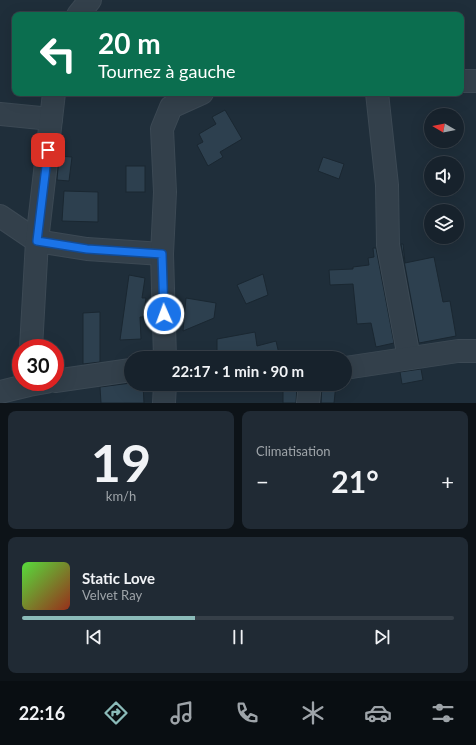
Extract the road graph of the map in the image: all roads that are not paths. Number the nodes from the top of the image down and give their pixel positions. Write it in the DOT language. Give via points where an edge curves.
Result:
graph roads {
  1 [pos="90,0"];
  2 [pos="80,12"];
  3 [pos="464,81"];
  4 [pos="476,81"];
  5 [pos="54,96"];
  6 [pos="195,96"];
  7 [pos="377,96"];
  8 [pos="0,114"];
  9 [pos="51,120"];
  10 [pos="0,216"];
  11 [pos="37,241"];
  12 [pos="162,254"];
  13 [pos="32,339"];
  14 [pos="165,351"];
  15 [pos="476,352"];
  16 [pos="409,358"];
  17 [pos="352,367"];
  18 [pos="124,371"];
  19 [pos="64,380"];
  20 [pos="12,391"];
  21 [pos="165,391"];
  22 [pos="309,391"];
  23 [pos="0,392"];
  24 [pos="164,403"];
  25 [pos="308,403"];
  1 -- 2 [label="street"];
  3 -- 4 [label="street"];
  5 -- 9 [label="street"];
  6 -- 12 [label="street" via="171,107 162,129 165,192"];
  7 -- 16 [label="street" via="388,185 388,245"];
  8 -- 9 [label="street"];
  9 -- 11 [label="street"];
  10 -- 11 [label="street"];
  11 -- 12 [label="street" via="87,249"];
  11 -- 13 [label="street"];
  12 -- 14 [label="street"];
  15 -- 16 [label="street" via="458,351"];
  16 -- 17 [label="street"];
  18 -- 19 [label="street"];
  20 -- 23 [label="street"];
  21 -- 24 [label="street"];
  22 -- 25 [label="street"];
}
